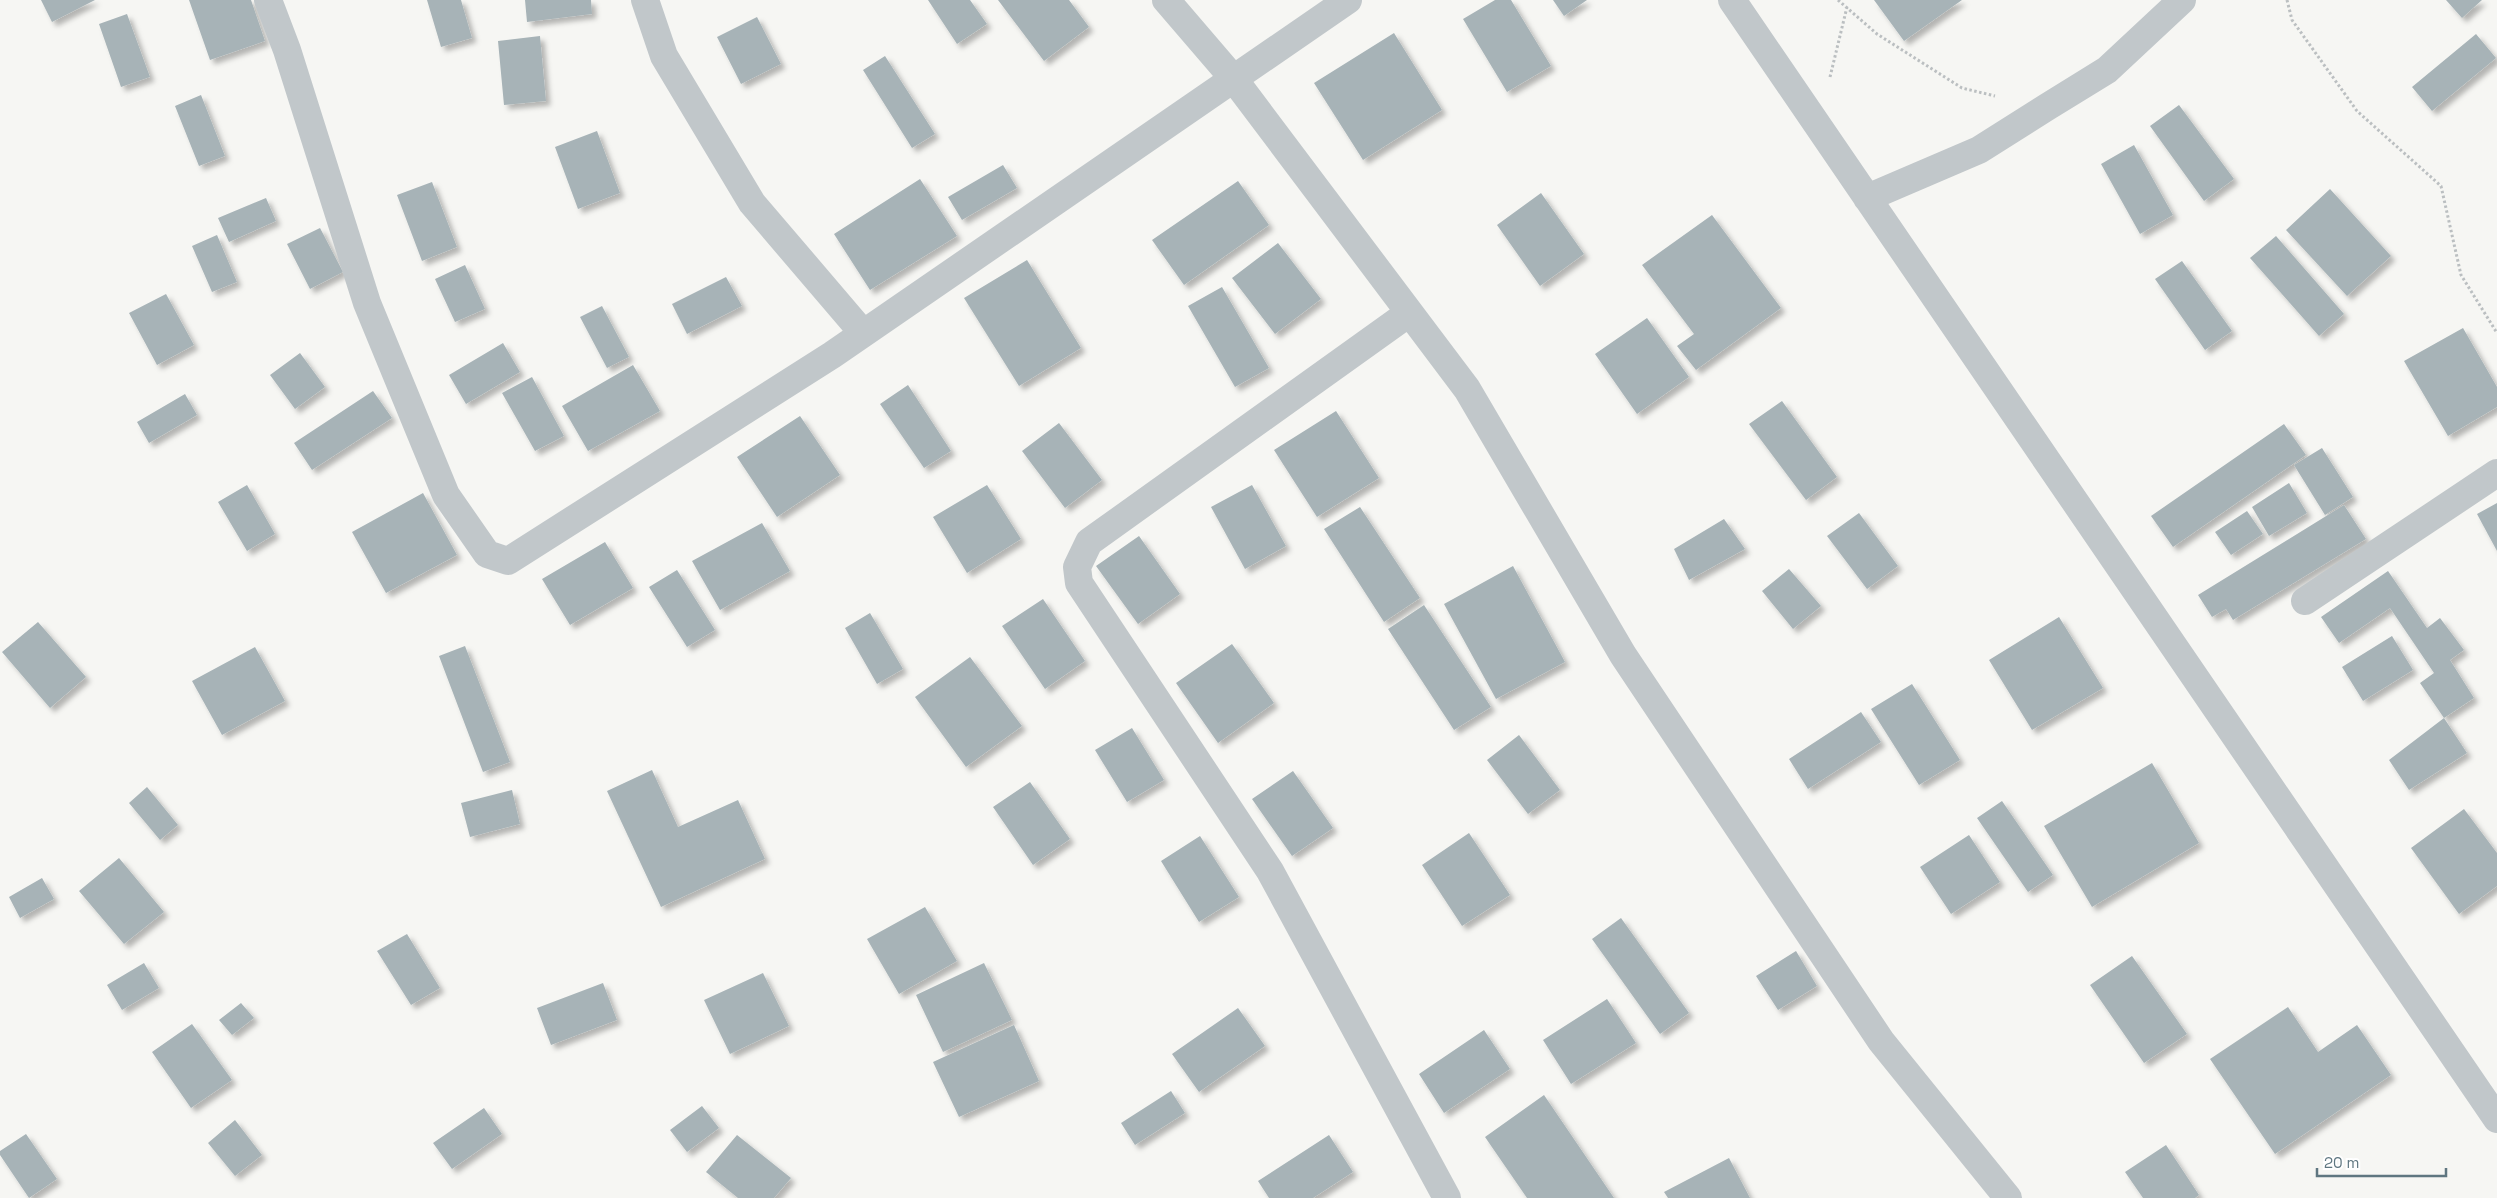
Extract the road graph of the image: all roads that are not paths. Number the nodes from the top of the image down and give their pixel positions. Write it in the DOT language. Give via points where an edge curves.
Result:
graph roads {
  1 [pos="268,0"];
  2 [pos="645,0"];
  3 [pos="1166,0"];
  4 [pos="1348,0"];
  5 [pos="1732,0"];
  6 [pos="2182,0"];
  7 [pos="1233,78"];
  8 [pos="1867,198"];
  9 [pos="1409,313"];
  10 [pos="863,333"];
  11 [pos="2497,473"];
  12 [pos="2305,601"];
  13 [pos="2497,1119"];
  14 [pos="1447,1198"];
  15 [pos="2008,1198"];
  1 -- 10 [label="street" via="287,50 367,303 446,495 487,554 508,561"];
  2 -- 10 [label="street" via="664,56 752,203"];
  3 -- 7 [label="street"];
  4 -- 7 [label="street"];
  5 -- 8 [label="street"];
  6 -- 8 [label="street" via="2106,70 2047,108 1979,150"];
  7 -- 9 [label="street"];
  7 -- 10 [label="street"];
  8 -- 13 [label="street"];
  9 -- 14 [label="street" via="1089,542 1077,567 1079,583 1270,871"];
  9 -- 15 [label="street" via="1467,390 1623,655 1875,1033"];
  11 -- 12 [label="street"];
}
